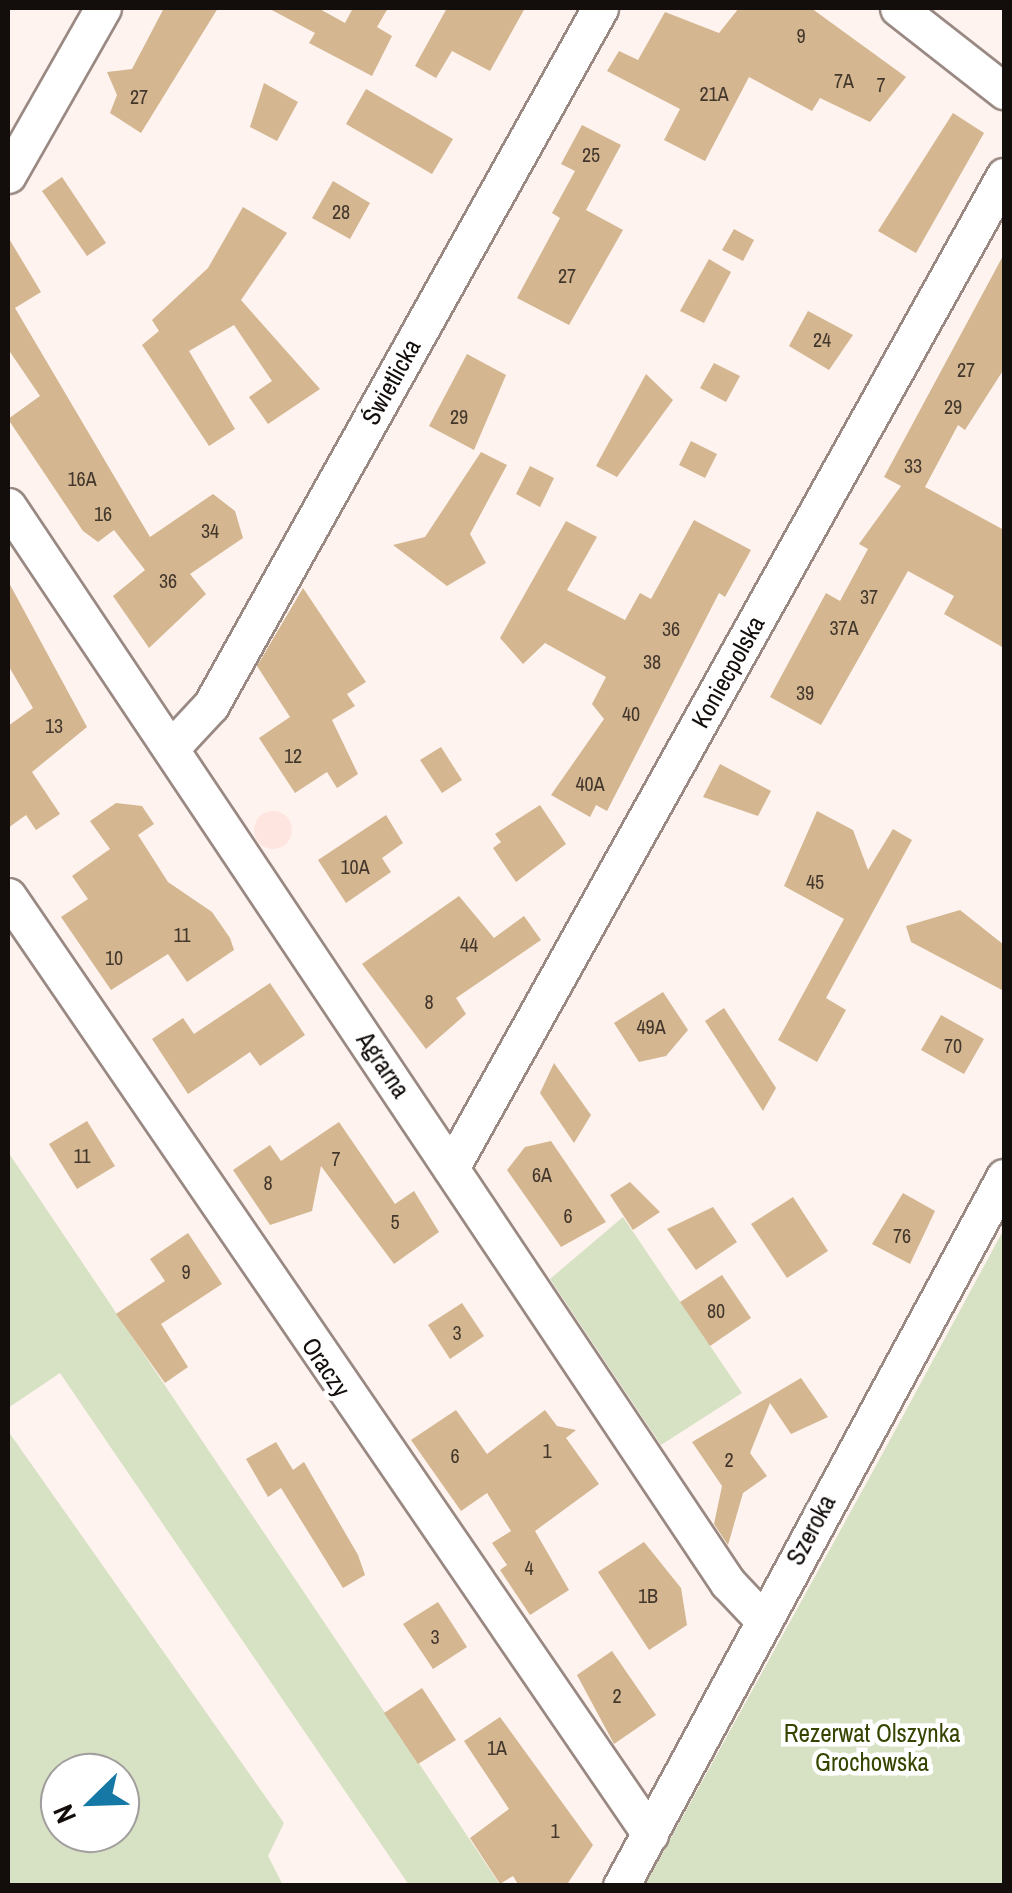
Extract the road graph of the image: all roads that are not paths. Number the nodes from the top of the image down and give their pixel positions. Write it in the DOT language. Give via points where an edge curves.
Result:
graph roads {
  1 [pos="103,8"];
  2 [pos="600,8"];
  3 [pos="898,8"];
  4 [pos="1004,91"];
  5 [pos="8,175"];
  6 [pos="1004,176"];
  7 [pos="8,506"];
  8 [pos="172,747"];
  9 [pos="8,896"];
  10 [pos="452,1168"];
  11 [pos="1004,1176"];
  12 [pos="764,1620"];
  13 [pos="650,1834"];
  14 [pos="621,1886"];
  1 -- 5 [label="street"];
  2 -- 8 [label="street, Świetlicka" via="211,705"];
  3 -- 4 [label="street"];
  6 -- 10 [label="street, Koniecpolska"];
  7 -- 8 [label="street, Agrarna"];
  8 -- 10 [label="street, Agrarna"];
  9 -- 13 [label="street, Oraczy"];
  10 -- 12 [label="street, Agrarna" via="728,1583"];
  11 -- 12 [label="street, Szeroka"];
  12 -- 13 [label="street, Szeroka"];
  13 -- 14 [label="street, Szeroka"];
}
